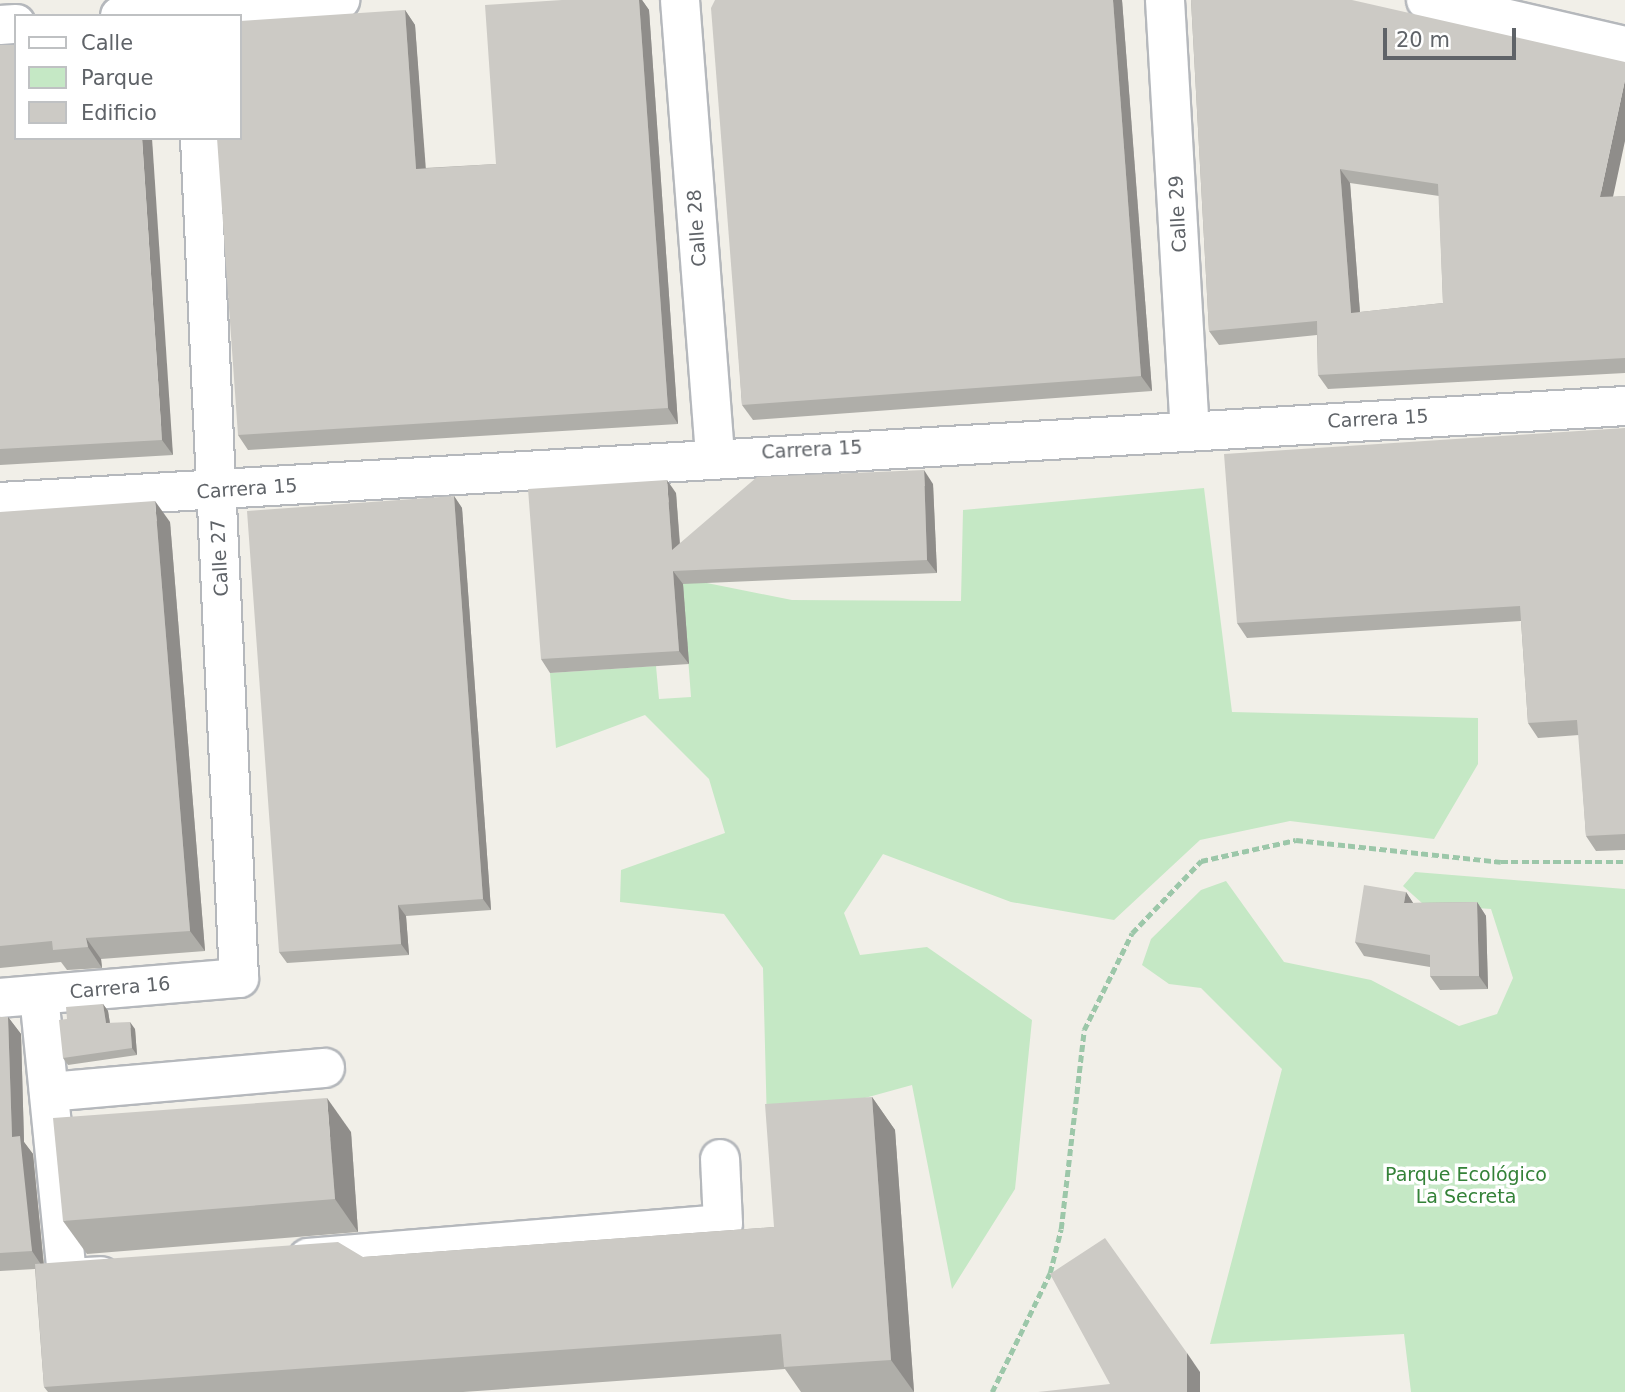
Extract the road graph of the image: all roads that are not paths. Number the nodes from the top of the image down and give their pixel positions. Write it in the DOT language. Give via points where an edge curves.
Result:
graph roads {
  1 [pos="340,0"];
  2 [pos="680,0"];
  3 [pos="1165,0"];
  4 [pos="1426,0"];
  5 [pos="194,9"];
  6 [pos="141,14"];
  7 [pos="1625,46"];
  8 [pos="201,140"];
  9 [pos="1625,406"];
  10 [pos="1191,429"];
  11 [pos="715,456"];
  12 [pos="218,491"];
  13 [pos="0,502"];
  14 [pos="239,978"];
  15 [pos="39,995"];
  16 [pos="0,998"];
  17 [pos="325,1068"];
  18 [pos="48,1091"];
  19 [pos="720,1159"];
  20 [pos="272,1261"];
  21 [pos="135,1273"];
  1 -- 5 [label="street"];
  2 -- 11 [label="street, Calle 28"];
  3 -- 10 [label="street, Calle 29"];
  4 -- 7 [label="street"];
  5 -- 6 [label="street"];
  8 -- 12 [label="street, Calle 27"];
  9 -- 10 [label="street, Carrera 15"];
  10 -- 11 [label="street, Carrera 15"];
  11 -- 12 [label="street, Carrera 15"];
  12 -- 13 [label="street, Carrera 15"];
  12 -- 14 [label="street, Calle 27"];
  14 -- 15 [label="street, Carrera 16"];
  15 -- 16 [label="street, Carrera 16"];
  15 -- 18 [label="street"];
  17 -- 18 [label="street"];
  18 -- 21 [label="street" via="66,1278"];
  19 -- 20 [label="street" via="723,1224"];
}
